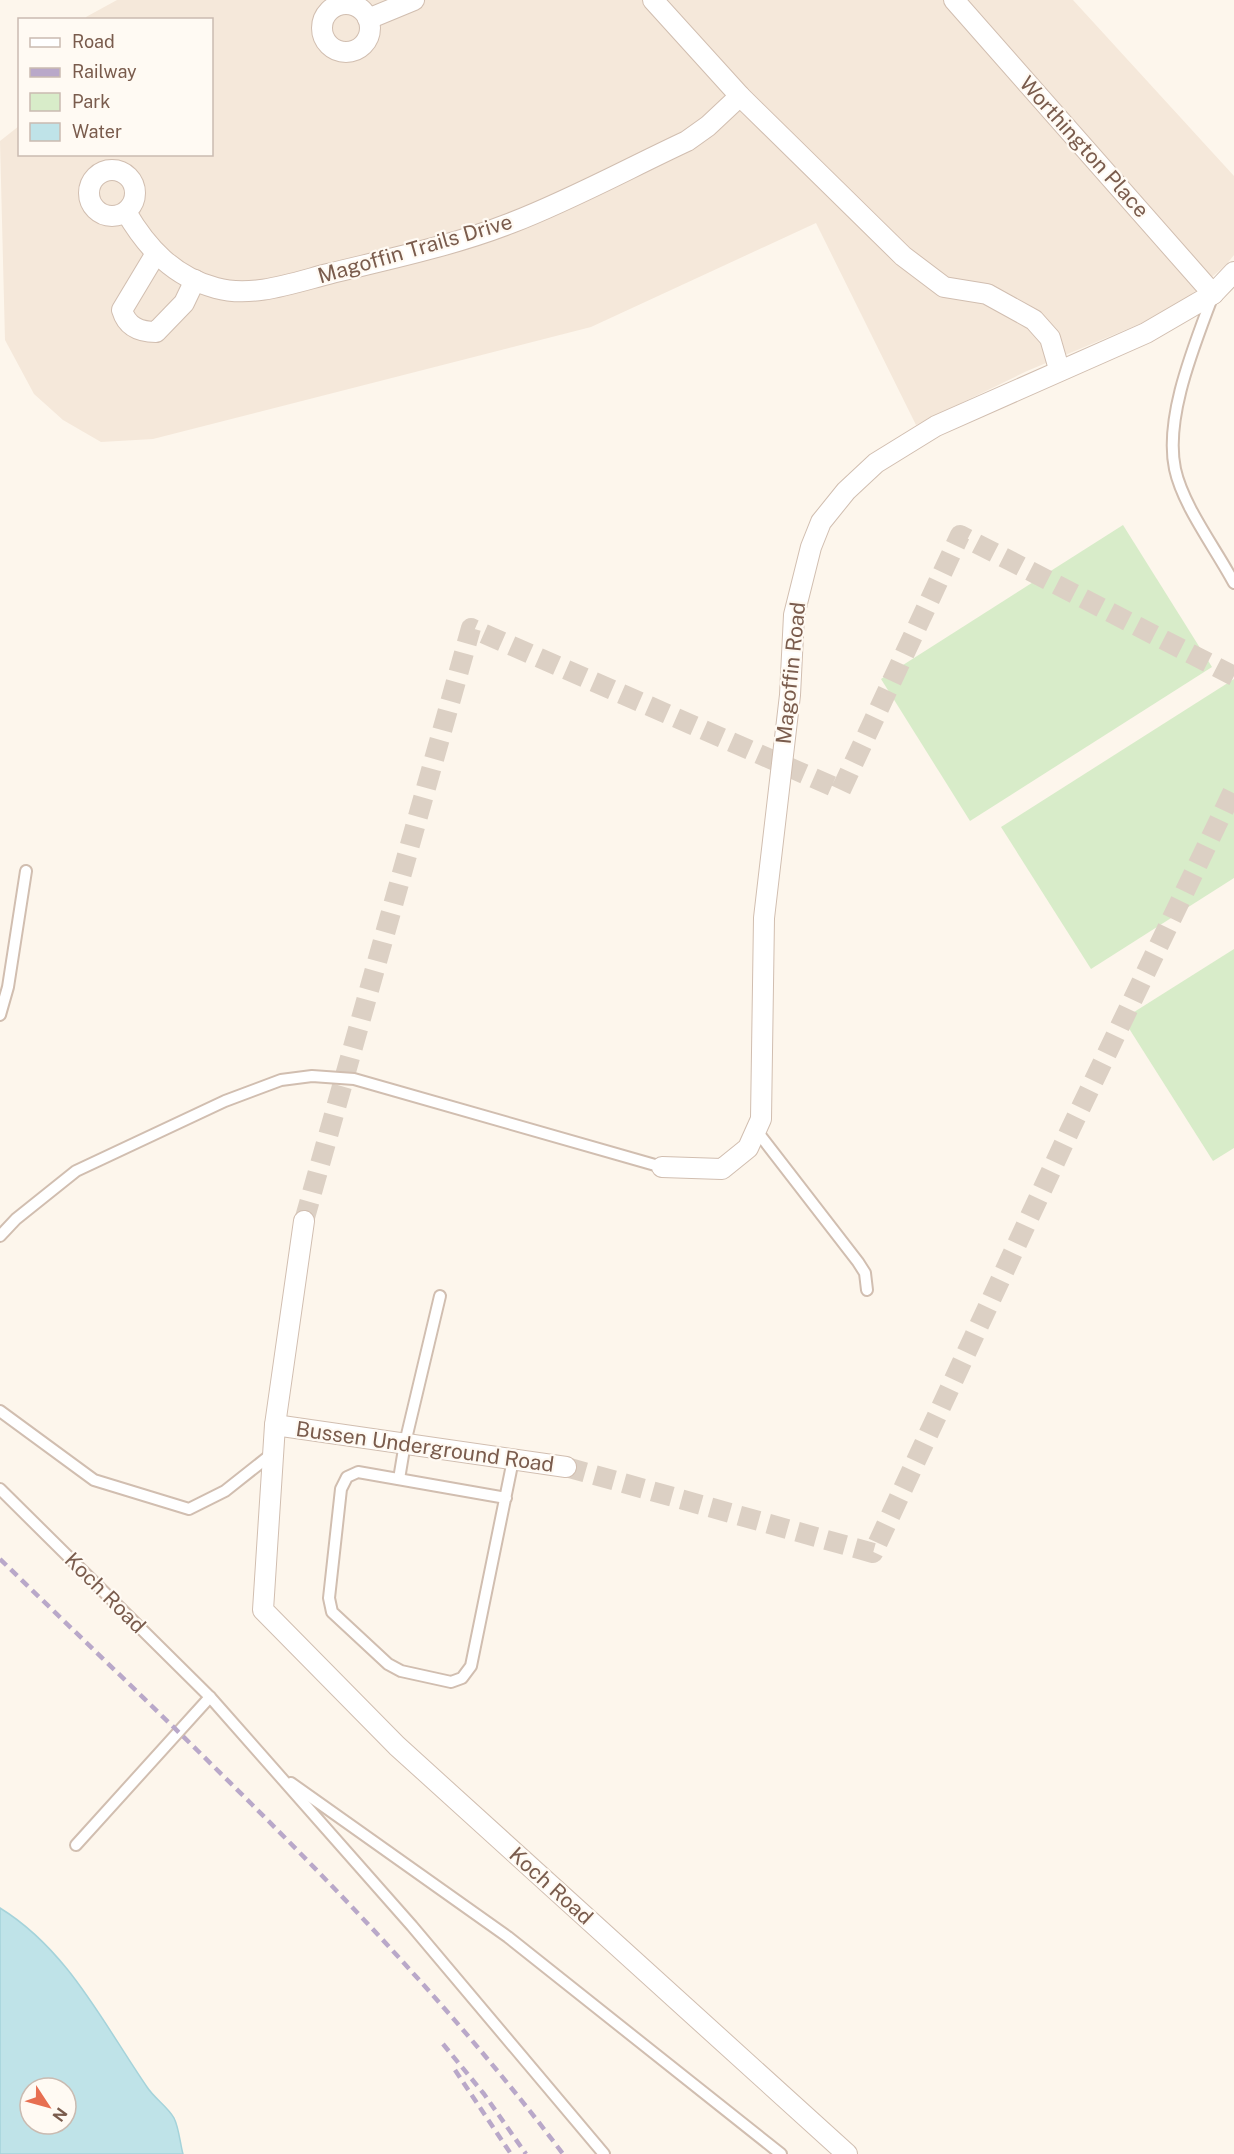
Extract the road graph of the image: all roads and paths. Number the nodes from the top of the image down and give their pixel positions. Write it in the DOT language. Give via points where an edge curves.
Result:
graph roads {
  1 [pos="414,0"];
  2 [pos="653,0"];
  3 [pos="954,0"];
  4 [pos="368,19"];
  5 [pos="740,96"];
  6 [pos="126,212"];
  7 [pos="155,255"];
  8 [pos="1234,272"];
  9 [pos="195,280"];
  10 [pos="1213,294"];
  11 [pos="1059,369"];
  12 [pos="1234,583"];
  13 [pos="26,871"];
  14 [pos="0,1015"];
  15 [pos="756,1130"];
  16 [pos="662,1167"];
  17 [pos="304,1221"];
  18 [pos="0,1236"];
  19 [pos="867,1290"];
  20 [pos="440,1296"];
  21 [pos="0,1411"];
  22 [pos="275,1425"];
  23 [pos="405,1443"];
  24 [pos="274,1453"];
  25 [pos="513,1460"];
  26 [pos="566,1467"];
  27 [pos="399,1479"];
  28 [pos="0,1490"];
  29 [pos="506,1498"];
  30 [pos="210,1697"];
  31 [pos="276,1772"];
  32 [pos="76,1845"];
  33 [pos="604,2154"];
  34 [pos="781,2154"];
  35 [pos="847,2154"];
  1 -- 4 [label="street"];
  2 -- 5 [label="street"];
  3 -- 10 [label="street, Worthington Place"];
  5 -- 9 [label="street, Magoffin Trails Drive" via="687,141 513,222 471,237 265,289 234,291"];
  5 -- 11 [label="street" via="926,274 944,287 987,294 1034,320 1050,338"];
  6 -- 7 [label="street, Magoffin Trails Drive"];
  7 -- 9 [label="street, Magoffin Trails Drive"];
  7 -- 9 [label="street" via="123,310 132,326 156,332 184,303"];
  8 -- 10 [label="street, Magoffin Road"];
  10 -- 11 [label="street, Magoffin Road" via="1146,333"];
  10 -- 12 [label="lane" via="1185,379 1172,447 1175,471 1188,502"];
  11 -- 15 [label="street, Magoffin Road" via="936,426 876,463 846,490 822,522 811,547 794,615 790,695 764,918 761,1119"];
  13 -- 14 [label="lane"];
  15 -- 16 [label="street, Magoffin Road" via="748,1148 723,1169"];
  15 -- 19 [label="lane" via="858,1262 865,1273"];
  16 -- 18 [label="lane" via="354,1079 312,1076 281,1080 225,1101 76,1171"];
  17 -- 22 [label="street, Bussen Underground Road"];
  20 -- 23 [label="lane"];
  21 -- 24 [label="lane" via="94,1480 189,1509 225,1491"];
  22 -- 23 [label="street, Bussen Underground Road"];
  22 -- 24 [label="street"];
  23 -- 25 [label="street, Bussen Underground Road"];
  23 -- 27 [label="lane"];
  24 -- 35 [label="street, Koch Road" via="263,1610 397,1746"];
  25 -- 26 [label="street, Bussen Underground Road"];
  25 -- 29 [label="lane"];
  27 -- 29 [label="lane"];
  27 -- 29 [label="lane" via="358,1472 347,1477 341,1489 328,1598 332,1612 388,1664 401,1671 451,1682 462,1678 471,1666"];
  28 -- 30 [label="lane, Koch Road"];
  30 -- 31 [label="lane, Koch Road"];
  30 -- 32 [label="lane"];
  31 -- 33 [label="lane"];
  31 -- 34 [label="lane" via="508,1936"];
}
